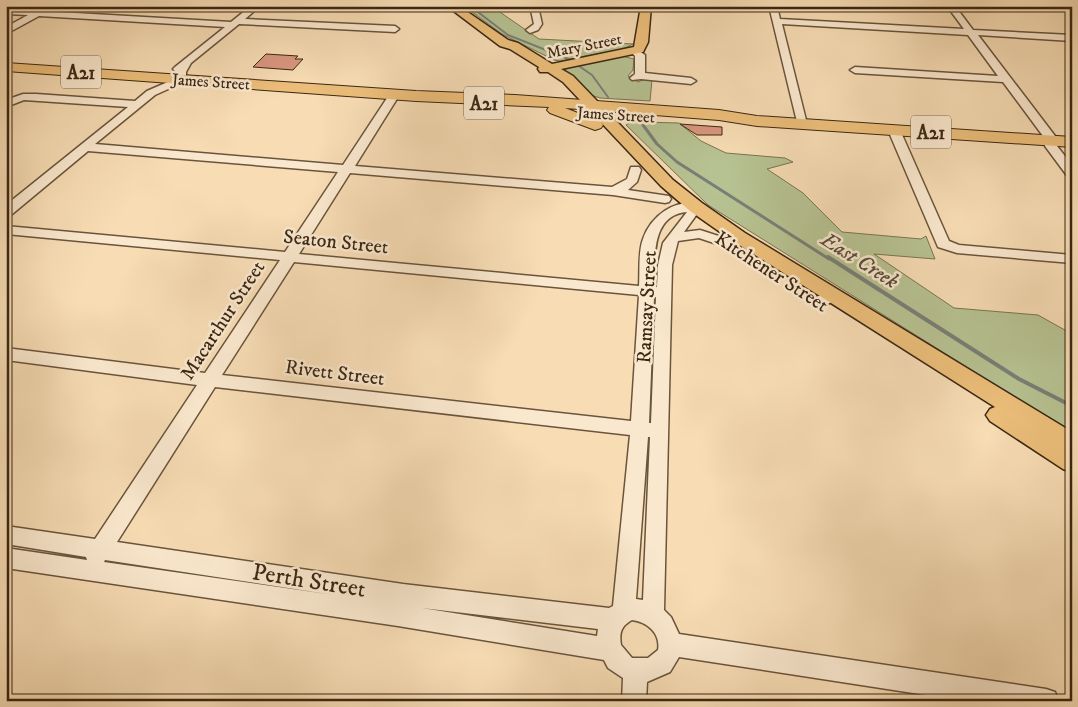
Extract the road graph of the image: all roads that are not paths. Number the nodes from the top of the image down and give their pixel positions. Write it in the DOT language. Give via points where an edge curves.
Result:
graph roads {
  1 [pos="50,6"];
  2 [pos="256,6"];
  3 [pos="452,6"];
  4 [pos="534,6"];
  5 [pos="646,6"];
  6 [pos="773,6"];
  7 [pos="951,6"];
  8 [pos="6,11"];
  9 [pos="38,13"];
  10 [pos="778,21"];
  11 [pos="236,23"];
  12 [pos="395,29"];
  13 [pos="530,30"];
  14 [pos="6,31"];
  15 [pos="970,32"];
  16 [pos="1072,38"];
  17 [pos="635,51"];
  18 [pos="186,64"];
  19 [pos="6,67"];
  20 [pos="545,69"];
  21 [pos="855,70"];
  22 [pos="156,78"];
  23 [pos="182,79"];
  24 [pos="1007,79"];
  25 [pos="691,81"];
  26 [pos="562,88"];
  27 [pos="150,93"];
  28 [pos="395,94"];
  29 [pos="416,96"];
  30 [pos="537,101"];
  31 [pos="6,104"];
  32 [pos="137,104"];
  33 [pos="590,112"];
  34 [pos="802,124"];
  35 [pos="894,130"];
  36 [pos="1050,141"];
  37 [pos="1072,142"];
  38 [pos="85,147"];
  39 [pos="346,169"];
  40 [pos="634,170"];
  41 [pos="1072,174"];
  42 [pos="613,190"];
  43 [pos="682,209"];
  44 [pos="6,212"];
  45 [pos="6,230"];
  46 [pos="673,238"];
  47 [pos="729,244"];
  48 [pos="289,257"];
  49 [pos="1072,259"];
  50 [pos="654,292"];
  51 [pos="826,298"];
  52 [pos="6,354"];
  53 [pos="209,380"];
  54 [pos="640,429"];
  55 [pos="659,431"];
  56 [pos="1072,444"];
  57 [pos="1072,462"];
  58 [pos="6,535"];
  59 [pos="100,549"];
  60 [pos="6,558"];
  61 [pos="87,570"];
  62 [pos="278,576"];
  63 [pos="268,596"];
  64 [pos="400,605"];
  65 [pos="653,614"];
  66 [pos="619,616"];
  67 [pos="670,644"];
  68 [pos="611,650"];
  69 [pos="635,670"];
  70 [pos="634,701"];
  71 [pos="1046,701"];
  1 -- 9 [label="street"];
  2 -- 11 [label="street"];
  3 -- 20 [label="main road, Kitchener Street" via="504,43 506,48"];
  4 -- 13 [label="street" via="538,24"];
  5 -- 17 [label="main road, Mary Street" via="641,47"];
  6 -- 10 [label="street"];
  7 -- 15 [label="street"];
  8 -- 9 [label="street"];
  9 -- 11 [label="street"];
  9 -- 14 [label="street"];
  10 -- 15 [label="street"];
  10 -- 34 [label="street"];
  11 -- 12 [label="street"];
  11 -- 18 [label="street"];
  15 -- 16 [label="street"];
  15 -- 24 [label="street"];
  17 -- 20 [label="main road, Mary Street"];
  17 -- 25 [label="street, Mary Street" via="640,55 637,76"];
  18 -- 22 [label="street"];
  18 -- 23 [label="street" via="181,72"];
  19 -- 22 [label="highway, James Street / A21"];
  20 -- 26 [label="main road, Kitchener Street"];
  20 -- 33 [label="main road, Kitchener Street" via="568,80"];
  21 -- 24 [label="street"];
  22 -- 23 [label="highway, James Street / A21"];
  22 -- 27 [label="street"];
  23 -- 27 [label="street"];
  23 -- 28 [label="highway, James Street / A21"];
  24 -- 36 [label="street"];
  26 -- 30 [label="highway"];
  26 -- 33 [label="main road, Kitchener Street"];
  27 -- 32 [label="street"];
  28 -- 29 [label="highway, James Street / A21"];
  28 -- 39 [label="street, Macarthur Street"];
  29 -- 30 [label="highway, James Street / A21"];
  29 -- 33 [label="highway, James Street / A21"];
  30 -- 33 [label="highway, James Street / A21"];
  31 -- 32 [label="street" via="23,97"];
  32 -- 38 [label="street"];
  33 -- 34 [label="highway, James Street / A21"];
  33 -- 40 [label="main road, Kitchener Street"];
  33 -- 43 [label="main road, Kitchener Street" via="644,160"];
  34 -- 35 [label="highway, James Street / A21"];
  35 -- 36 [label="highway, James Street / A21"];
  35 -- 49 [label="street" via="943,244 957,249"];
  36 -- 37 [label="highway, James Street / A21"];
  36 -- 41 [label="street"];
  38 -- 39 [label="street"];
  38 -- 44 [label="street"];
  39 -- 42 [label="street"];
  39 -- 48 [label="street, Macarthur Street"];
  40 -- 42 [label="street" via="635,177 631,183"];
  40 -- 43 [label="main road, Kitchener Street"];
  42 -- 43 [label="street"];
  43 -- 46 [label="street, Ramsay Street"];
  43 -- 47 [label="main road, Kitchener Street"];
  43 -- 50 [label="street, Ramsay Street" via="659,221 649,240"];
  43 -- 51 [label="main road, Kitchener Street"];
  45 -- 48 [label="street, Seaton Street"];
  46 -- 47 [label="street" via="700,234"];
  46 -- 50 [label="street, Ramsay Street"];
  47 -- 51 [label="main road, Kitchener Street"];
  48 -- 50 [label="street, Seaton Street"];
  48 -- 53 [label="street, Macarthur Street"];
  50 -- 54 [label="street, Ramsay Street"];
  50 -- 55 [label="street, Ramsay Street"];
  51 -- 56 [label="main road, Kitchener Street"];
  51 -- 57 [label="main road, Kitchener Street"];
  52 -- 53 [label="street, Rivett Street"];
  53 -- 54 [label="street, Rivett Street"];
  53 -- 59 [label="street, Macarthur Street"];
  54 -- 55 [label="street, Rivett Street"];
  54 -- 66 [label="street, Ramsay Street"];
  55 -- 65 [label="street, Ramsay Street"];
  58 -- 59 [label="street, Perth Street"];
  59 -- 61 [label="street, Macarthur Street"];
  59 -- 62 [label="street, Perth Street"];
  60 -- 61 [label="street, Perth Street"];
  61 -- 63 [label="street, Perth Street"];
  62 -- 63 [label="street"];
  62 -- 64 [label="street, Perth Street"];
  63 -- 64 [label="street, Perth Street"];
  64 -- 66 [label="street, Perth Street"];
  64 -- 68 [label="street, Perth Street"];
  65 -- 66 [label="street" via="638,609"];
  65 -- 67 [label="street" via="663,624"];
  66 -- 68 [label="street" via="608,634"];
  67 -- 69 [label="street" via="665,660 657,667 647,671"];
  67 -- 71 [label="street"];
  68 -- 69 [label="street" via="618,661"];
  69 -- 70 [label="street"];
}
